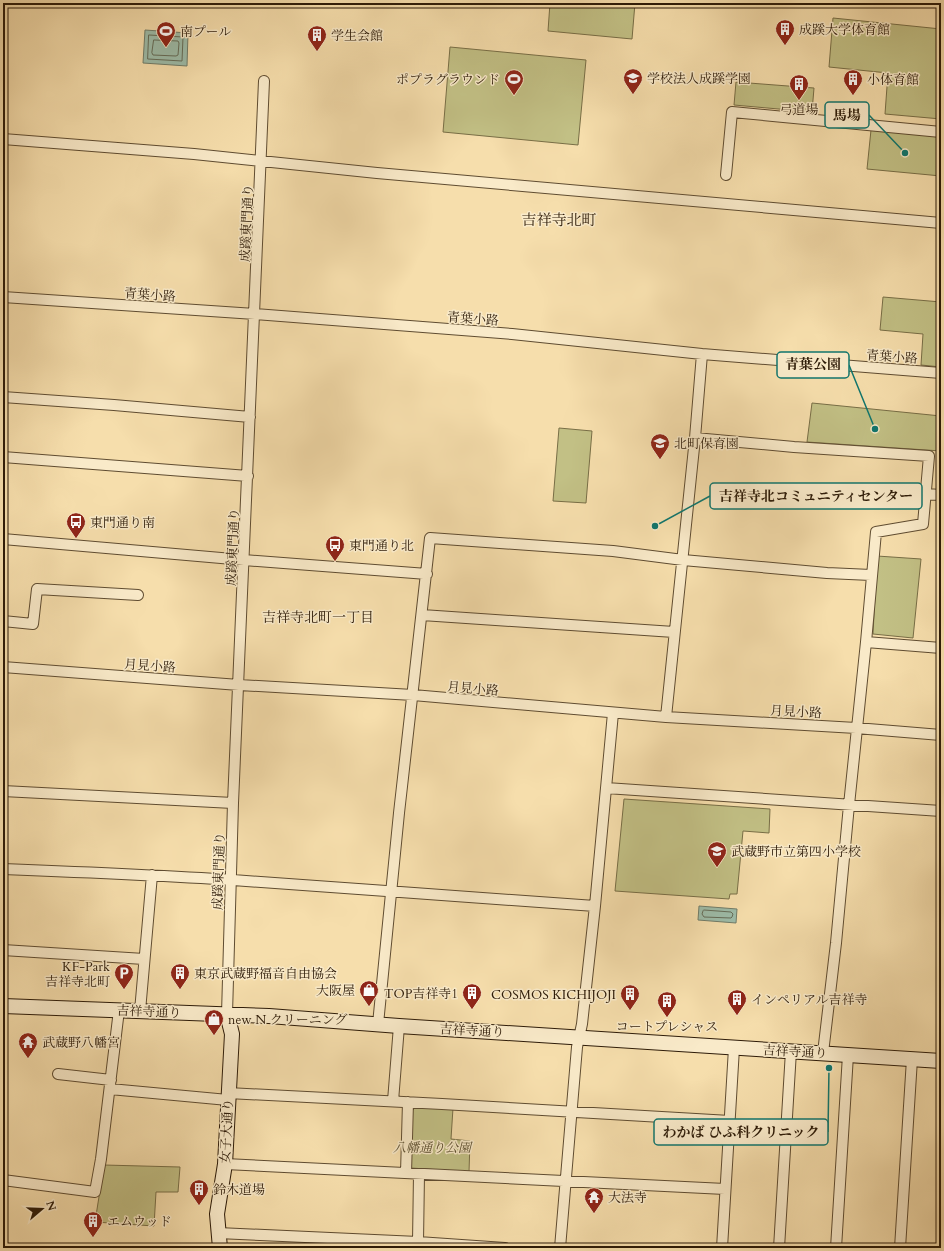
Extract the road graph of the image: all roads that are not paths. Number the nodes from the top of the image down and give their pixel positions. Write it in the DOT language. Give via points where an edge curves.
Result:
graph roads {
  1 [pos="264,81"];
  2 [pos="941,132"];
  3 [pos="3,139"];
  4 [pos="262,161"];
  5 [pos="726,175"];
  6 [pos="941,222"];
  7 [pos="3,297"];
  8 [pos="255,314"];
  9 [pos="702,354"];
  10 [pos="941,373"];
  11 [pos="3,398"];
  12 [pos="250,417"];
  13 [pos="695,438"];
  14 [pos="3,457"];
  15 [pos="248,476"];
  16 [pos="926,494"];
  17 [pos="941,495"];
  18 [pos="3,539"];
  19 [pos="244,560"];
  20 [pos="683,560"];
  21 [pos="427,574"];
  22 [pos="871,575"];
  23 [pos="138,595"];
  24 [pos="422,615"];
  25 [pos="3,621"];
  26 [pos="674,632"];
  27 [pos="866,642"];
  28 [pos="941,648"];
  29 [pos="3,667"];
  30 [pos="239,685"];
  31 [pos="413,696"];
  32 [pos="613,713"];
  33 [pos="666,717"];
  34 [pos="856,728"];
  35 [pos="941,735"];
  36 [pos="606,788"];
  37 [pos="3,790"];
  38 [pos="233,803"];
  39 [pos="849,805"];
  40 [pos="941,812"];
  41 [pos="3,869"];
  42 [pos="152,875"];
  43 [pos="231,880"];
  44 [pos="391,890"];
  45 [pos="595,906"];
  46 [pos="3,950"];
  47 [pos="144,959"];
  48 [pos="3,1006"];
  49 [pos="119,1010"];
  50 [pos="140,1011"];
  51 [pos="227,1014"];
  52 [pos="378,1024"];
  53 [pos="399,1026"];
  54 [pos="579,1037"];
  55 [pos="734,1048"];
  56 [pos="791,1052"];
  57 [pos="823,1053"];
  58 [pos="848,1054"];
  59 [pos="912,1059"];
  60 [pos="941,1061"];
  61 [pos="58,1074"];
  62 [pos="110,1085"];
  63 [pos="228,1096"];
  64 [pos="394,1101"];
  65 [pos="408,1102"];
  66 [pos="572,1112"];
  67 [pos="730,1121"];
  68 [pos="225,1164"];
  69 [pos="406,1173"];
  70 [pos="419,1174"];
  71 [pos="3,1180"];
  72 [pos="566,1181"];
  73 [pos="725,1189"];
  74 [pos="218,1233"];
  75 [pos="418,1242"];
  76 [pos="220,1248"];
  77 [pos="505,1248"];
  78 [pos="560,1248"];
  79 [pos="722,1248"];
  80 [pos="779,1248"];
  81 [pos="836,1248"];
  82 [pos="900,1248"];
  1 -- 4 [label="street, 成蹊東門通り"];
  2 -- 5 [label="street" via="732,112"];
  3 -- 4 [label="street"];
  4 -- 6 [label="street"];
  4 -- 8 [label="street, 成蹊東門通り"];
  7 -- 8 [label="street, 青葉小路"];
  8 -- 9 [label="street, 青葉小路" via="512,334"];
  8 -- 12 [label="street, 成蹊東門通り"];
  9 -- 10 [label="street, 青葉小路"];
  9 -- 13 [label="street"];
  11 -- 12 [label="street"];
  12 -- 15 [label="street, 成蹊東門通り"];
  13 -- 16 [label="street" via="929,456"];
  13 -- 20 [label="street"];
  14 -- 15 [label="street"];
  15 -- 19 [label="street, 成蹊東門通り"];
  16 -- 17 [label="street"];
  16 -- 22 [label="street" via="923,524 876,532"];
  18 -- 19 [label="street"];
  19 -- 21 [label="street"];
  19 -- 30 [label="street, 成蹊東門通り"];
  20 -- 21 [label="street" via="613,551 430,538"];
  20 -- 22 [label="street"];
  20 -- 26 [label="street"];
  21 -- 24 [label="street"];
  22 -- 27 [label="street"];
  23 -- 25 [label="street" via="37,589 33,624"];
  24 -- 26 [label="street"];
  24 -- 31 [label="street"];
  26 -- 33 [label="street"];
  27 -- 28 [label="street"];
  27 -- 34 [label="street"];
  29 -- 30 [label="street, 月見小路"];
  30 -- 31 [label="street, 月見小路"];
  30 -- 38 [label="street, 成蹊東門通り"];
  31 -- 32 [label="street, 月見小路"];
  31 -- 44 [label="street"];
  32 -- 33 [label="street, 月見小路"];
  32 -- 36 [label="street"];
  33 -- 34 [label="street, 月見小路"];
  34 -- 35 [label="street, 月見小路"];
  34 -- 39 [label="street"];
  36 -- 39 [label="street"];
  36 -- 45 [label="street"];
  37 -- 38 [label="street"];
  38 -- 43 [label="street, 成蹊東門通り"];
  39 -- 40 [label="street"];
  39 -- 57 [label="street"];
  41 -- 42 [label="street"];
  42 -- 43 [label="street"];
  42 -- 47 [label="street"];
  43 -- 44 [label="street"];
  43 -- 51 [label="street, 成蹊東門通り"];
  44 -- 45 [label="street"];
  44 -- 52 [label="street"];
  45 -- 54 [label="street"];
  46 -- 47 [label="street"];
  47 -- 50 [label="street"];
  48 -- 49 [label="main road, 吉祥寺通り"];
  49 -- 50 [label="main road, 吉祥寺通り"];
  49 -- 62 [label="street"];
  50 -- 51 [label="main road, 吉祥寺通り"];
  51 -- 52 [label="main road, 吉祥寺通り"];
  51 -- 63 [label="main road, 女子大通り" via="232,1034"];
  52 -- 53 [label="main road, 吉祥寺通り"];
  53 -- 54 [label="main road, 吉祥寺通り"];
  53 -- 64 [label="street"];
  54 -- 55 [label="main road, 吉祥寺通り"];
  54 -- 66 [label="street"];
  55 -- 56 [label="main road, 吉祥寺通り"];
  55 -- 67 [label="street"];
  56 -- 57 [label="main road, 吉祥寺通り"];
  56 -- 80 [label="street"];
  57 -- 58 [label="main road, 吉祥寺通り"];
  58 -- 59 [label="main road, 吉祥寺通り"];
  58 -- 81 [label="street"];
  59 -- 60 [label="main road, 吉祥寺通り"];
  59 -- 82 [label="street"];
  61 -- 62 [label="street"];
  62 -- 63 [label="street"];
  62 -- 71 [label="street" via="95,1192"];
  63 -- 64 [label="street"];
  63 -- 68 [label="main road, 女子大通り"];
  64 -- 65 [label="street"];
  65 -- 66 [label="street"];
  65 -- 69 [label="street"];
  66 -- 67 [label="street"];
  66 -- 72 [label="street"];
  67 -- 73 [label="street"];
  68 -- 69 [label="street"];
  68 -- 74 [label="main road, 女子大通り" via="217,1214"];
  69 -- 70 [label="street"];
  70 -- 72 [label="street"];
  70 -- 75 [label="street"];
  72 -- 73 [label="street"];
  72 -- 78 [label="street"];
  73 -- 79 [label="street"];
  74 -- 75 [label="street"];
  74 -- 76 [label="main road, 女子大通り"];
  75 -- 77 [label="street"];
}
